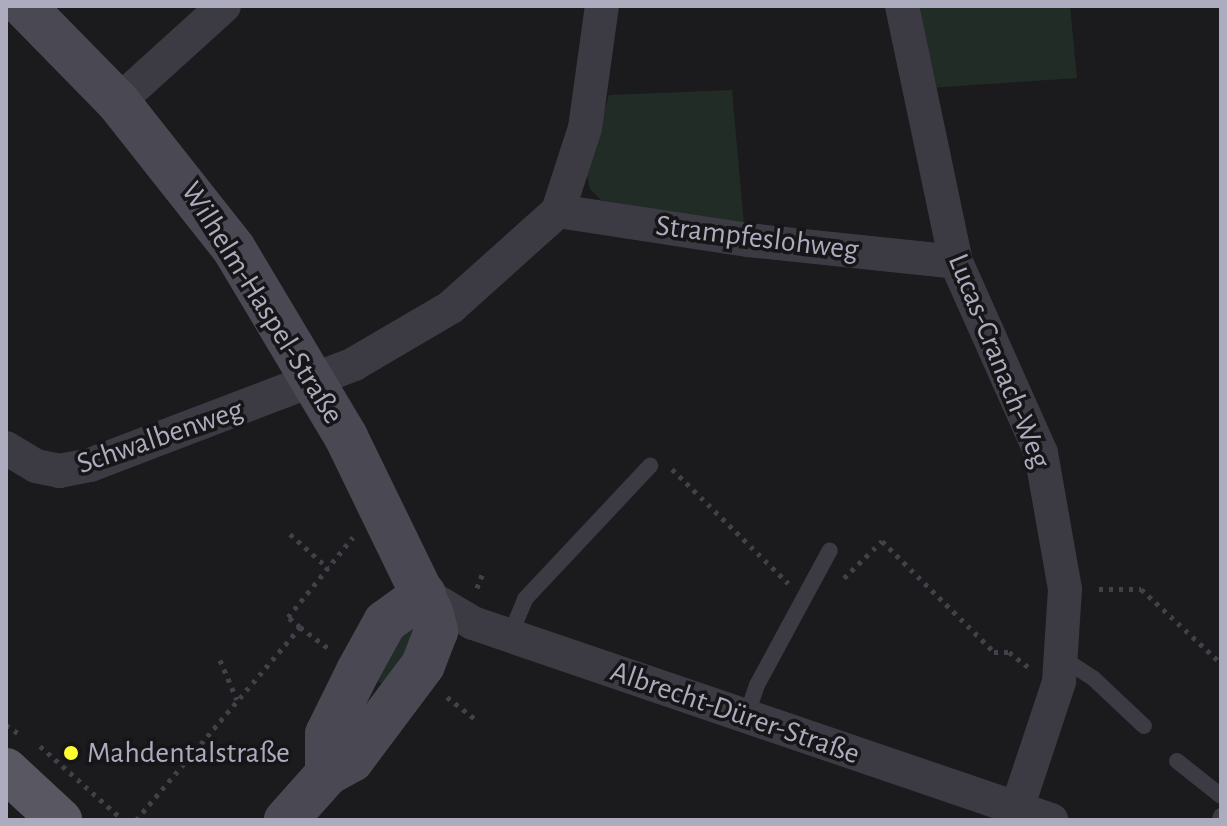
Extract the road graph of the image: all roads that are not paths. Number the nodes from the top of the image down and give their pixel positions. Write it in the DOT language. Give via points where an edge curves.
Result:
graph roads {
  1 [pos="24,6"];
  2 [pos="224,6"];
  3 [pos="602,6"];
  4 [pos="902,6"];
  5 [pos="118,102"];
  6 [pos="558,211"];
  7 [pos="956,262"];
  8 [pos="313,379"];
  9 [pos="6,448"];
  10 [pos="650,466"];
  11 [pos="830,550"];
  12 [pos="424,594"];
  13 [pos="510,635"];
  14 [pos="1062,658"];
  15 [pos="746,717"];
  16 [pos="1144,726"];
  17 [pos="1177,761"];
  18 [pos="6,770"];
  19 [pos="1221,796"];
  20 [pos="303,804"];
  21 [pos="1015,814"];
  22 [pos="60,820"];
  23 [pos="1051,820"];
  1 -- 5 [label="street, Wilhelm-Haspel-Straße"];
  2 -- 5 [label="street"];
  3 -- 6 [label="street" via="585,128"];
  4 -- 7 [label="street, Lucas-Cranach-Weg"];
  5 -- 8 [label="street, Wilhelm-Haspel-Straße" via="234,249"];
  6 -- 7 [label="street, Strampfeslohweg" via="748,240"];
  6 -- 8 [label="street, Schwalbenweg" via="451,307 354,364"];
  7 -- 14 [label="street, Lucas-Cranach-Weg" via="1041,453 1065,589"];
  8 -- 9 [label="street, Schwalbenweg" via="72,470 36,466"];
  8 -- 12 [label="street, Wilhelm-Haspel-Straße"];
  10 -- 13 [label="lane" via="525,599"];
  11 -- 15 [label="lane" via="757,685"];
  12 -- 13 [label="street, Albrecht-Dürer-Straße" via="465,619"];
  12 -- 20 [label="street, Wilhelm-Haspel-Straße" via="436,631 433,649 352,760"];
  13 -- 15 [label="street, Albrecht-Dürer-Straße"];
  14 -- 16 [label="lane" via="1093,678"];
  14 -- 21 [label="street, Lucas-Cranach-Weg" via="1052,710"];
  15 -- 21 [label="street, Albrecht-Dürer-Straße"];
  17 -- 19 [label="lane"];
  18 -- 22 [label="main road"];
  21 -- 23 [label="street, Albrecht-Dürer-Straße"];
}
